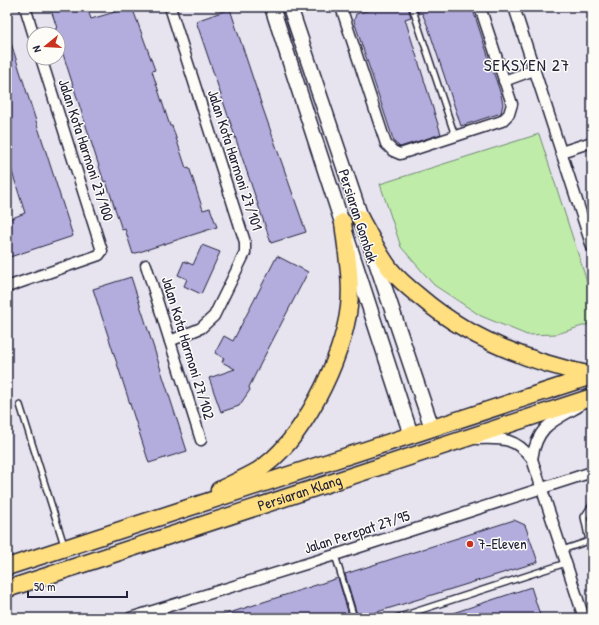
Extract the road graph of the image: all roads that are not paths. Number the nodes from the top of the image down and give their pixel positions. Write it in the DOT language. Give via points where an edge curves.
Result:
graph roads {
  1 [pos="25,7"];
  2 [pos="170,7"];
  3 [pos="272,7"];
  4 [pos="290,7"];
  5 [pos="341,7"];
  6 [pos="412,7"];
  7 [pos="480,7"];
  8 [pos="514,7"];
  9 [pos="31,26"];
  10 [pos="44,66"];
  11 [pos="534,70"];
  12 [pos="504,80"];
  13 [pos="455,136"];
  14 [pos="592,142"];
  15 [pos="561,152"];
  16 [pos="360,218"];
  17 [pos="343,222"];
  18 [pos="592,248"];
  19 [pos="146,265"];
  20 [pos="7,287"];
  21 [pos="170,341"];
  22 [pos="592,375"];
  23 [pos="592,399"];
  24 [pos="20,405"];
  25 [pos="432,428"];
  26 [pos="411,435"];
  27 [pos="464,439"];
  28 [pos="201,440"];
  29 [pos="532,459"];
  30 [pos="592,472"];
  31 [pos="542,488"];
  32 [pos="592,505"];
  33 [pos="180,511"];
  34 [pos="588,540"];
  35 [pos="65,549"];
  36 [pos="592,549"];
  37 [pos="562,550"];
  38 [pos="335,555"];
  39 [pos="566,562"];
  40 [pos="7,567"];
  41 [pos="7,589"];
  42 [pos="164,608"];
  43 [pos="130,618"];
  44 [pos="151,618"];
  45 [pos="354,618"];
  46 [pos="396,618"];
  47 [pos="584,618"];
  1 -- 9 [label="street"];
  2 -- 21 [label="street, Jalan Kota Harmoni 27/101" via="245,242 245,253 214,316 201,328"];
  3 -- 17 [label="main road, Persiaran Gombak"];
  4 -- 16 [label="main road, Persiaran Gombak"];
  5 -- 13 [label="street" via="386,144 400,154"];
  6 -- 13 [label="lane"];
  7 -- 12 [label="street"];
  8 -- 11 [label="street"];
  10 -- 20 [label="street, Jalan Kota Harmoni 27/100" via="102,251 99,256"];
  11 -- 12 [label="street"];
  11 -- 15 [label="street"];
  12 -- 13 [label="street" via="512,104 509,114 502,121"];
  14 -- 15 [label="street"];
  15 -- 18 [label="street"];
  16 -- 22 [label="main road" via="390,270 446,318 498,346 547,364"];
  16 -- 25 [label="main road, Persiaran Gombak"];
  17 -- 26 [label="main road, Persiaran Gombak"];
  17 -- 33 [label="main road" via="350,280 349,307 338,356 324,387 304,421 268,462 257,471"];
  19 -- 21 [label="street, Jalan Kota Harmoni 27/102"];
  21 -- 28 [label="street, Jalan Kota Harmoni 27/102"];
  22 -- 25 [label="main road, Persiaran Klang"];
  23 -- 27 [label="main road, Persiaran Klang"];
  23 -- 29 [label="street" via="550,424 538,435"];
  24 -- 35 [label="lane"];
  25 -- 26 [label="main road, Persiaran Klang"];
  26 -- 33 [label="main road, Persiaran Klang"];
  27 -- 29 [label="street" via="508,439 524,448"];
  27 -- 41 [label="main road, Persiaran Klang"];
  29 -- 31 [label="street"];
  30 -- 31 [label="street, Jalan Perepat 27/95"];
  31 -- 37 [label="street"];
  31 -- 38 [label="street, Jalan Perepat 27/95"];
  32 -- 34 [label="lane" via="584,518"];
  33 -- 35 [label="main road, Persiaran Klang"];
  34 -- 36 [label="lane"];
  34 -- 37 [label="lane"];
  35 -- 40 [label="main road, Persiaran Klang"];
  37 -- 39 [label="street"];
  38 -- 42 [label="street, Jalan Perepat 27/95"];
  38 -- 45 [label="lane"];
  39 -- 46 [label="lane"];
  39 -- 47 [label="street"];
  42 -- 43 [label="street, Jalan Perepat 27/95"];
  42 -- 44 [label="street"];
}
